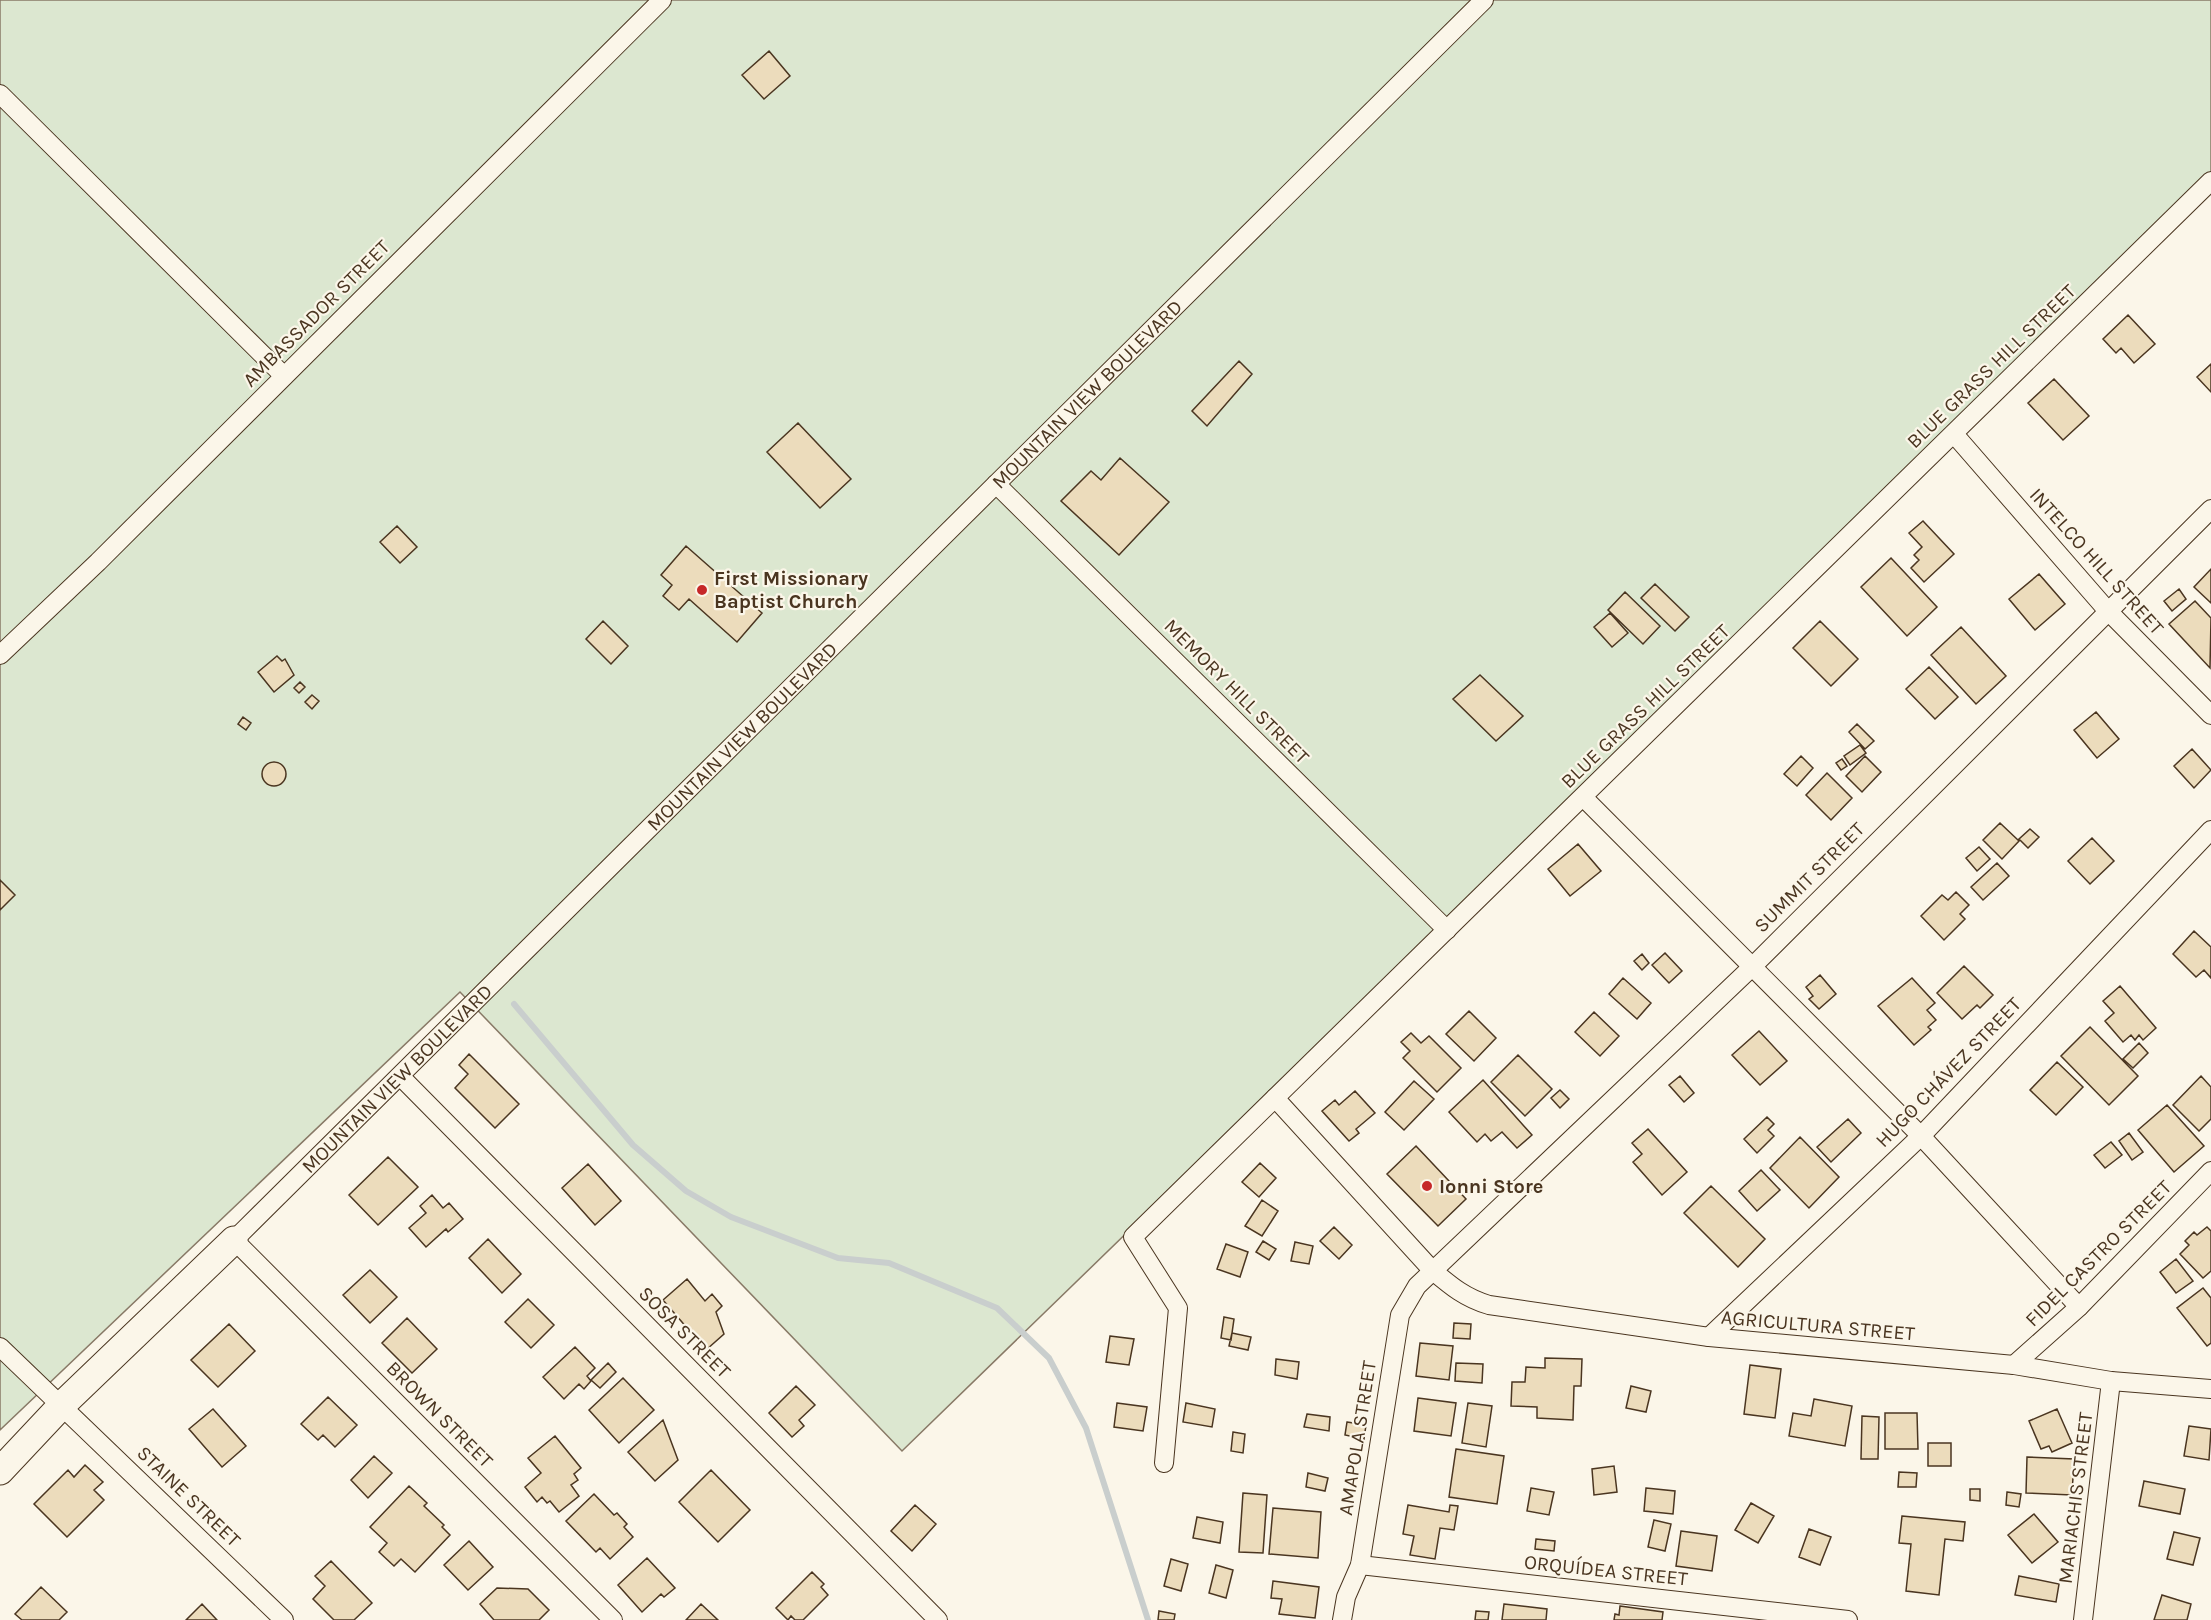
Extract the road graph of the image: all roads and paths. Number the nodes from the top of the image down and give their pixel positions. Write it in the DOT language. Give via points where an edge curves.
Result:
graph roads {
  1 [pos="662,0"];
  2 [pos="1484,0"];
  3 [pos="0,94"];
  4 [pos="2211,181"];
  5 [pos="284,376"];
  6 [pos="1954,434"];
  7 [pos="996,484"];
  8 [pos="2211,509"];
  9 [pos="2107,610"];
  10 [pos="0,655"];
  11 [pos="2211,715"];
  12 [pos="1584,798"];
  13 [pos="2211,830"];
  14 [pos="1447,930"];
  15 [pos="1752,966"];
  16 [pos="400,1076"];
  17 [pos="1275,1098"];
  18 [pos="1921,1136"];
  19 [pos="2211,1171"];
  20 [pos="234,1240"];
  21 [pos="1432,1270"];
  22 [pos="2079,1307"];
  23 [pos="1708,1337"];
  24 [pos="0,1347"];
  25 [pos="2014,1365"];
  26 [pos="2111,1381"];
  27 [pos="2211,1389"];
  28 [pos="62,1405"];
  29 [pos="1164,1462"];
  30 [pos="0,1471"];
  31 [pos="1360,1565"];
  32 [pos="284,1620"];
  33 [pos="614,1620"];
  34 [pos="938,1620"];
  35 [pos="1342,1620"];
  36 [pos="1848,1620"];
  37 [pos="2083,1620"];
  1 -- 5 [label="street, AMBASSADOR STREET"];
  2 -- 7 [label="street, MOUNTAIN VIEW BOULEVARD"];
  3 -- 5 [label="street"];
  4 -- 6 [label="street, BLUE GRASS HILL STREET"];
  5 -- 10 [label="street, AMBASSADOR STREET"];
  6 -- 9 [label="street, INTELCO HILL STREET"];
  6 -- 12 [label="street, BLUE GRASS HILL STREET"];
  7 -- 14 [label="street, MEMORY HILL STREET"];
  7 -- 16 [label="street, MOUNTAIN VIEW BOULEVARD"];
  8 -- 9 [label="street, SUMMIT STREET"];
  9 -- 11 [label="street, INTELCO HILL STREET"];
  9 -- 15 [label="street, SUMMIT STREET"];
  12 -- 14 [label="street, BLUE GRASS HILL STREET"];
  12 -- 15 [label="street"];
  13 -- 18 [label="street, HUGO CHÁVEZ STREET"];
  14 -- 17 [label="street, BLUE GRASS HILL STREET"];
  15 -- 18 [label="street"];
  15 -- 21 [label="street, SUMMIT STREET"];
  16 -- 20 [label="street, MOUNTAIN VIEW BOULEVARD"];
  16 -- 34 [label="street, SOSA STREET"];
  17 -- 21 [label="street"];
  17 -- 29 [label="street, BLUE GRASS HILL STREET" via="1133,1237 1178,1308"];
  18 -- 22 [label="street"];
  18 -- 23 [label="street, HUGO CHÁVEZ STREET"];
  19 -- 22 [label="street, FIDEL CASTRO STREET"];
  20 -- 28 [label="street, MOUNTAIN VIEW BOULEVARD"];
  20 -- 33 [label="street, BROWN STREET"];
  21 -- 23 [label="street, AGRICULTURA STREET" via="1457,1292 1489,1305"];
  21 -- 31 [label="street, AMAPOLA STREET" via="1400,1315"];
  22 -- 25 [label="street, FIDEL CASTRO STREET"];
  23 -- 25 [label="street, AGRICULTURA STREET"];
  24 -- 28 [label="street"];
  25 -- 26 [label="street, AGRICULTURA STREET"];
  26 -- 27 [label="street, AGRICULTURA STREET"];
  26 -- 37 [label="street, MARIACHIS STREET"];
  28 -- 30 [label="street, MOUNTAIN VIEW BOULEVARD"];
  28 -- 32 [label="street, STAINE STREET"];
  31 -- 35 [label="street, AMAPOLA STREET" via="1346,1597"];
  31 -- 36 [label="street, ORQUÍDEA STREET"];
}
